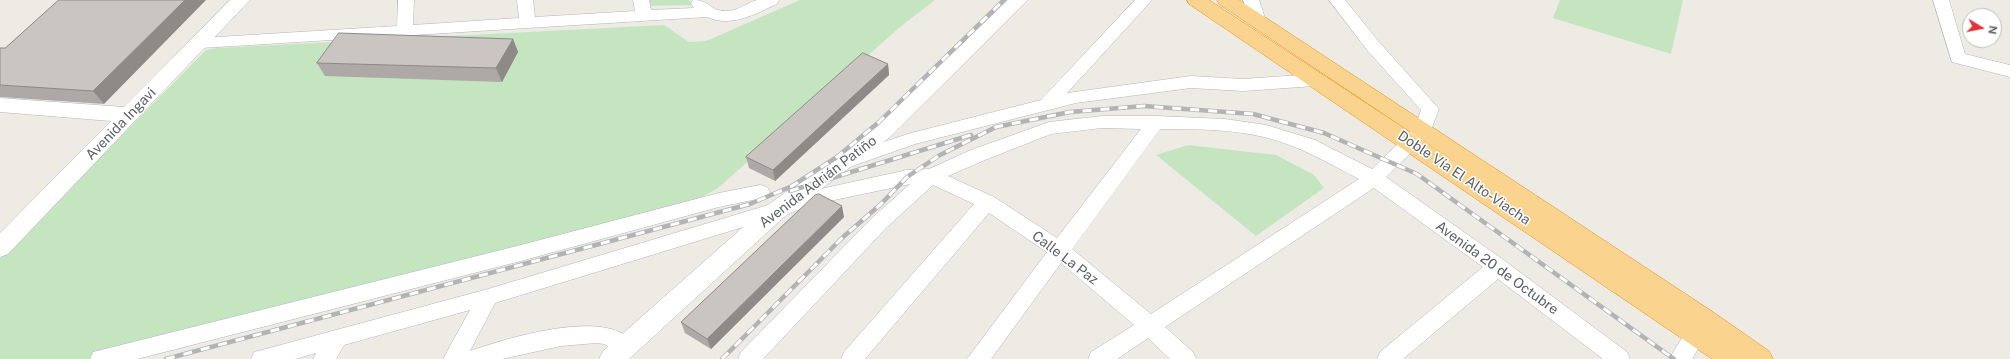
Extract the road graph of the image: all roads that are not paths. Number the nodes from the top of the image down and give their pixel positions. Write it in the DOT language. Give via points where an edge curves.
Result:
graph roads {
  1 [pos="241,0"];
  2 [pos="525,0"];
  3 [pos="641,0"];
  4 [pos="695,0"];
  5 [pos="770,0"];
  6 [pos="1019,0"];
  7 [pos="1144,0"];
  8 [pos="1196,0"];
  9 [pos="1226,0"];
  10 [pos="1251,0"];
  11 [pos="1337,0"];
  12 [pos="1941,0"];
  13 [pos="403,1"];
  14 [pos="707,12"];
  15 [pos="644,17"];
  16 [pos="1258,21"];
  17 [pos="528,22"];
  18 [pos="405,30"];
  19 [pos="201,43"];
  20 [pos="2010,71"];
  21 [pos="1315,80"];
  22 [pos="1048,103"];
  23 [pos="0,105"];
  24 [pos="130,115"];
  25 [pos="1156,122"];
  26 [pos="1416,136"];
  27 [pos="841,163"];
  28 [pos="931,176"];
  29 [pos="1374,178"];
  30 [pos="760,192"];
  31 [pos="987,202"];
  32 [pos="776,211"];
  33 [pos="0,248"];
  34 [pos="1060,252"];
  35 [pos="1498,267"];
  36 [pos="488,297"];
  37 [pos="1151,327"];
  38 [pos="1696,334"];
  39 [pos="336,340"];
  40 [pos="619,353"];
  41 [pos="101,359"];
  42 [pos="262,359"];
  43 [pos="324,359"];
  44 [pos="454,359"];
  45 [pos="473,359"];
  46 [pos="749,359"];
  47 [pos="852,359"];
  48 [pos="978,359"];
  49 [pos="1099,359"];
  50 [pos="1185,359"];
  51 [pos="1388,359"];
  52 [pos="1619,359"];
  53 [pos="1680,359"];
  54 [pos="1731,359"];
  55 [pos="1760,359"];
  1 -- 19 [label="street, Avenida Ingavi"];
  2 -- 17 [label="street"];
  3 -- 15 [label="street"];
  4 -- 14 [label="street"];
  5 -- 14 [label="street" via="736,16 724,17"];
  6 -- 27 [label="street, Avenida Adrián Patiño" via="883,132"];
  7 -- 22 [label="street"];
  8 -- 21 [label="highway, Doble Vía El Alto-Viacha"];
  9 -- 16 [label="highway, Doble Vía El Alto-Viacha"];
  10 -- 16 [label="street"];
  11 -- 26 [label="street" via="1373,46 1430,109"];
  12 -- 20 [label="street" via="1958,58"];
  13 -- 18 [label="street"];
  14 -- 15 [label="street"];
  15 -- 17 [label="street"];
  16 -- 26 [label="highway, Doble Vía El Alto-Viacha"];
  17 -- 18 [label="street"];
  18 -- 19 [label="street"];
  19 -- 24 [label="street, Avenida Ingavi"];
  21 -- 22 [label="street" via="1243,85 1183,83"];
  21 -- 26 [label="highway, Doble Vía El Alto-Viacha"];
  22 -- 27 [label="street" via="911,139"];
  23 -- 24 [label="street"];
  24 -- 33 [label="street, Avenida Ingavi"];
  25 -- 28 [label="street, Avenida 20 de Octubre" via="1102,122 1049,128"];
  25 -- 29 [label="street, Avenida 20 de Octubre" via="1225,125 1266,131 1308,146"];
  25 -- 34 [label="street"];
  26 -- 29 [label="street"];
  26 -- 38 [label="highway, Doble Vía El Alto-Viacha"];
  26 -- 55 [label="highway, Doble Vía El Alto-Viacha" via="1704,319"];
  27 -- 32 [label="street, Avenida Adrián Patiño"];
  28 -- 31 [label="street, Calle La Paz"];
  28 -- 32 [label="street" via="907,177 825,195"];
  28 -- 46 [label="street" via="879,223"];
  29 -- 35 [label="street, Avenida 20 de Octubre"];
  29 -- 37 [label="street"];
  30 -- 41 [label="street" via="719,200"];
  31 -- 34 [label="street, Calle La Paz"];
  31 -- 47 [label="street"];
  32 -- 36 [label="street"];
  32 -- 40 [label="street, Avenida Adrián Patiño"];
  34 -- 37 [label="street, Calle La Paz"];
  34 -- 48 [label="street"];
  35 -- 51 [label="street"];
  35 -- 52 [label="street, Avenida 20 de Octubre"];
  36 -- 39 [label="street"];
  36 -- 44 [label="street"];
  37 -- 49 [label="street"];
  37 -- 50 [label="street, Calle La Paz"];
  38 -- 53 [label="street"];
  38 -- 54 [label="highway, Doble Vía El Alto-Viacha"];
  39 -- 42 [label="street"];
  39 -- 43 [label="street"];
  40 -- 45 [label="street" via="606,335 585,334 495,351"];
}
